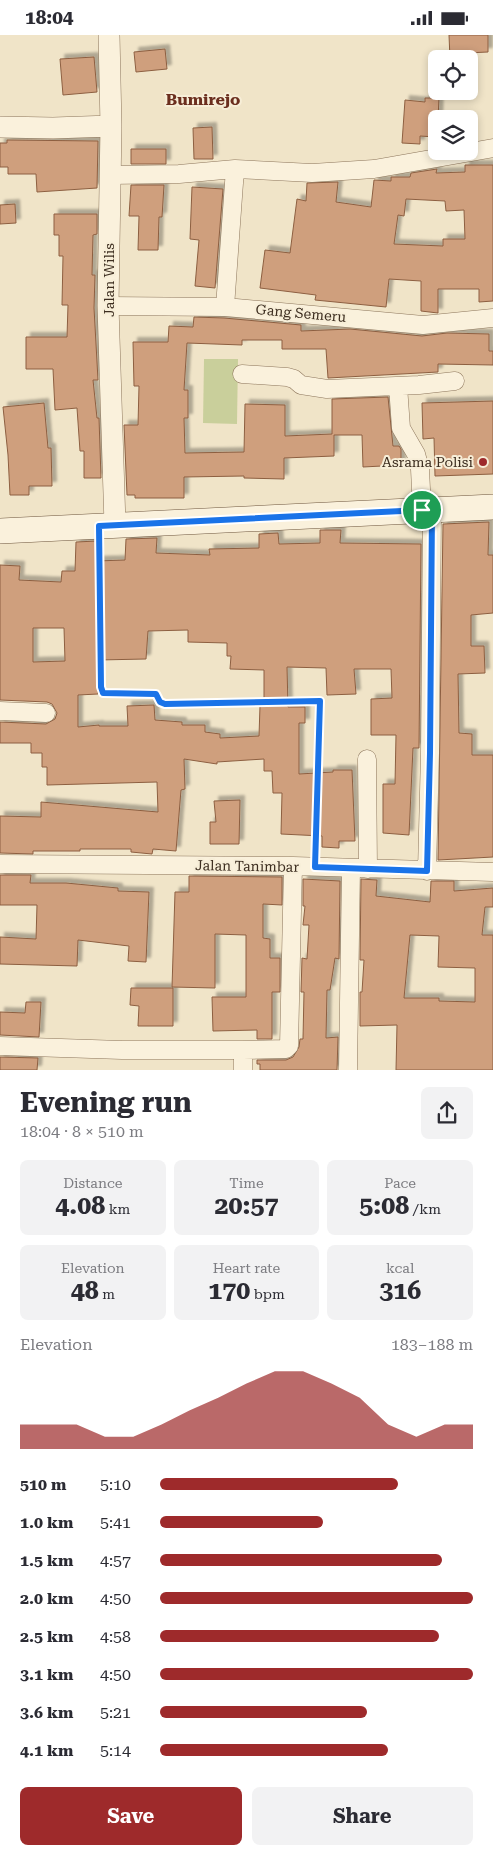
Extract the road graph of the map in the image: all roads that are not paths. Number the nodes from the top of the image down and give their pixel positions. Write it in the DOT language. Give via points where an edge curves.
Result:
graph roads {
  1 [pos="109,35"];
  2 [pos="111,126"];
  3 [pos="0,127"];
  4 [pos="493,148"];
  5 [pos="235,169"];
  6 [pos="110,175"];
  7 [pos="108,306"];
  8 [pos="225,307"];
  9 [pos="493,318"];
  10 [pos="242,374"];
  11 [pos="455,381"];
  12 [pos="398,387"];
  13 [pos="493,507"];
  14 [pos="425,508"];
  15 [pos="111,520"];
  16 [pos="0,531"];
  17 [pos="0,711"];
  18 [pos="46,713"];
  19 [pos="367,759"];
  20 [pos="0,864"];
  21 [pos="293,866"];
  22 [pos="359,869"];
  23 [pos="427,871"];
  24 [pos="493,872"];
  25 [pos="0,1046"];
  26 [pos="243,1050"];
  27 [pos="243,1070"];
  28 [pos="348,1070"];
  1 -- 2 [label="street, Jalan Wilis"];
  2 -- 3 [label="street"];
  2 -- 6 [label="street, Jalan Wilis"];
  4 -- 5 [label="street" via="374,169 312,173"];
  5 -- 6 [label="street"];
  5 -- 8 [label="street"];
  6 -- 7 [label="street, Jalan Wilis"];
  7 -- 8 [label="street, Gang Semeru"];
  7 -- 15 [label="street, Jalan Wilis"];
  8 -- 9 [label="street, Gang Semeru" via="423,325"];
  10 -- 12 [label="street" via="287,377 301,385 327,389"];
  11 -- 12 [label="street"];
  12 -- 14 [label="street" via="401,428 416,455"];
  13 -- 14 [label="main road"];
  14 -- 15 [label="main road"];
  14 -- 23 [label="street" via="431,733"];
  15 -- 16 [label="main road"];
  17 -- 18 [label="street"];
  19 -- 22 [label="street"];
  20 -- 21 [label="street, Jalan Tanimbar"];
  21 -- 22 [label="street, Jalan Tanimbar"];
  21 -- 26 [label="street" via="289,1046 286,1049"];
  22 -- 23 [label="street, Jalan Tanimbar"];
  22 -- 28 [label="street"];
  23 -- 24 [label="street, Jalan Tanimbar"];
  25 -- 26 [label="street"];
  26 -- 27 [label="street"];
}
